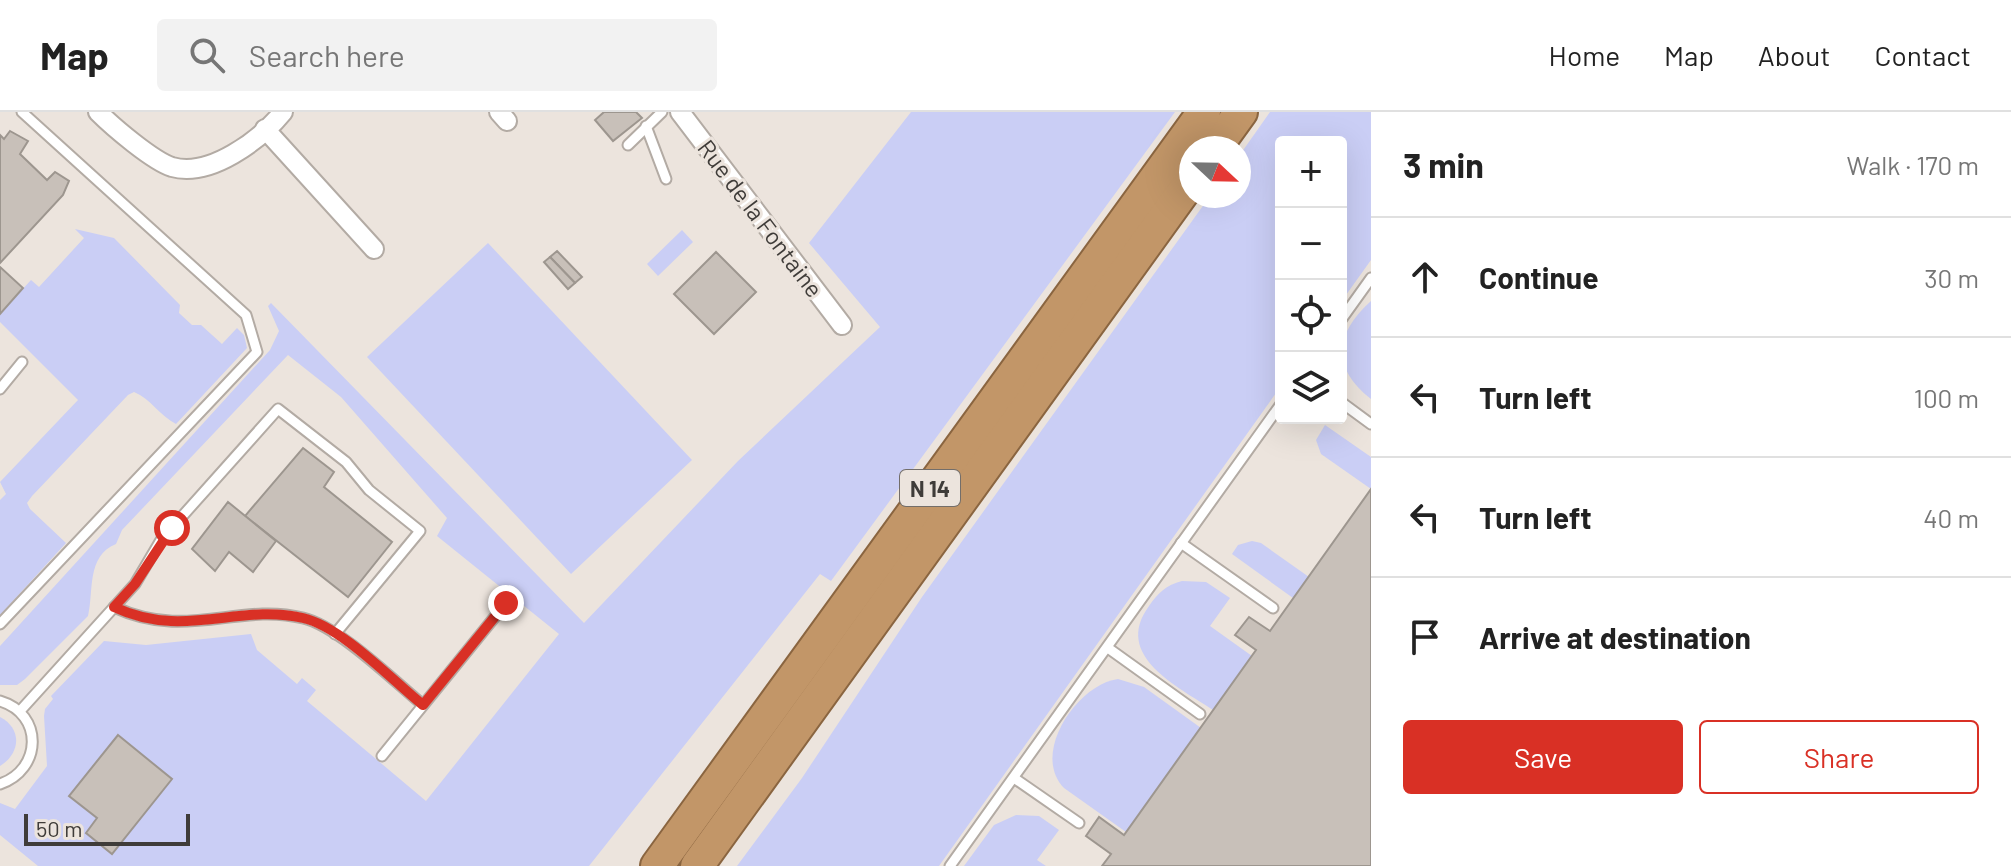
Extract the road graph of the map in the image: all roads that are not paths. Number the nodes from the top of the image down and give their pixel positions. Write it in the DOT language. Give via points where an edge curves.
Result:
graph roads {
  1 [pos="22,112"];
  2 [pos="98,112"];
  3 [pos="283,112"];
  4 [pos="662,112"];
  5 [pos="680,112"];
  6 [pos="1204,112"];
  7 [pos="1241,112"];
  8 [pos="646,126"];
  9 [pos="265,129"];
  10 [pos="1224,136"];
  11 [pos="628,145"];
  12 [pos="666,179"];
  13 [pos="1179,198"];
  14 [pos="374,249"];
  15 [pos="1371,278"];
  16 [pos="1347,312"];
  17 [pos="842,325"];
  18 [pos="22,362"];
  19 [pos="0,389"];
  20 [pos="1347,406"];
  21 [pos="1275,412"];
  22 [pos="1371,424"];
  23 [pos="1181,543"];
  24 [pos="506,603"];
  25 [pos="114,607"];
  26 [pos="1273,608"];
  27 [pos="0,624"];
  28 [pos="335,634"];
  29 [pos="1108,648"];
  30 [pos="0,701"];
  31 [pos="423,705"];
  32 [pos="20,711"];
  33 [pos="1200,714"];
  34 [pos="382,756"];
  35 [pos="1014,778"];
  36 [pos="0,784"];
  37 [pos="1079,823"];
  38 [pos="657,866"];
  39 [pos="697,866"];
  40 [pos="950,866"];
  1 -- 27 [label="lane" via="246,315 257,352"];
  2 -- 9 [label="street" via="170,167 197,170 239,150"];
  3 -- 9 [label="street"];
  4 -- 8 [label="lane"];
  5 -- 17 [label="street, Rue de la Fontaine"];
  6 -- 38 [label="highway, N 14"];
  7 -- 10 [label="highway"];
  8 -- 11 [label="lane"];
  8 -- 12 [label="lane"];
  9 -- 14 [label="street"];
  13 -- 39 [label="highway, N 14"];
  15 -- 16 [label="lane"];
  18 -- 19 [label="lane"];
  20 -- 22 [label="lane"];
  21 -- 23 [label="lane"];
  23 -- 26 [label="lane"];
  23 -- 29 [label="lane"];
  24 -- 31 [label="lane"];
  25 -- 28 [label="lane" via="176,623 302,618"];
  25 -- 28 [label="lane" via="161,540 278,409 346,462 369,490 420,531"];
  25 -- 32 [label="lane"];
  28 -- 31 [label="lane"];
  29 -- 33 [label="lane"];
  29 -- 35 [label="lane"];
  30 -- 32 [label="lane"];
  31 -- 34 [label="lane"];
  32 -- 36 [label="lane" via="32,731 33,748 22,771"];
  35 -- 37 [label="lane"];
  35 -- 40 [label="lane"];
}
